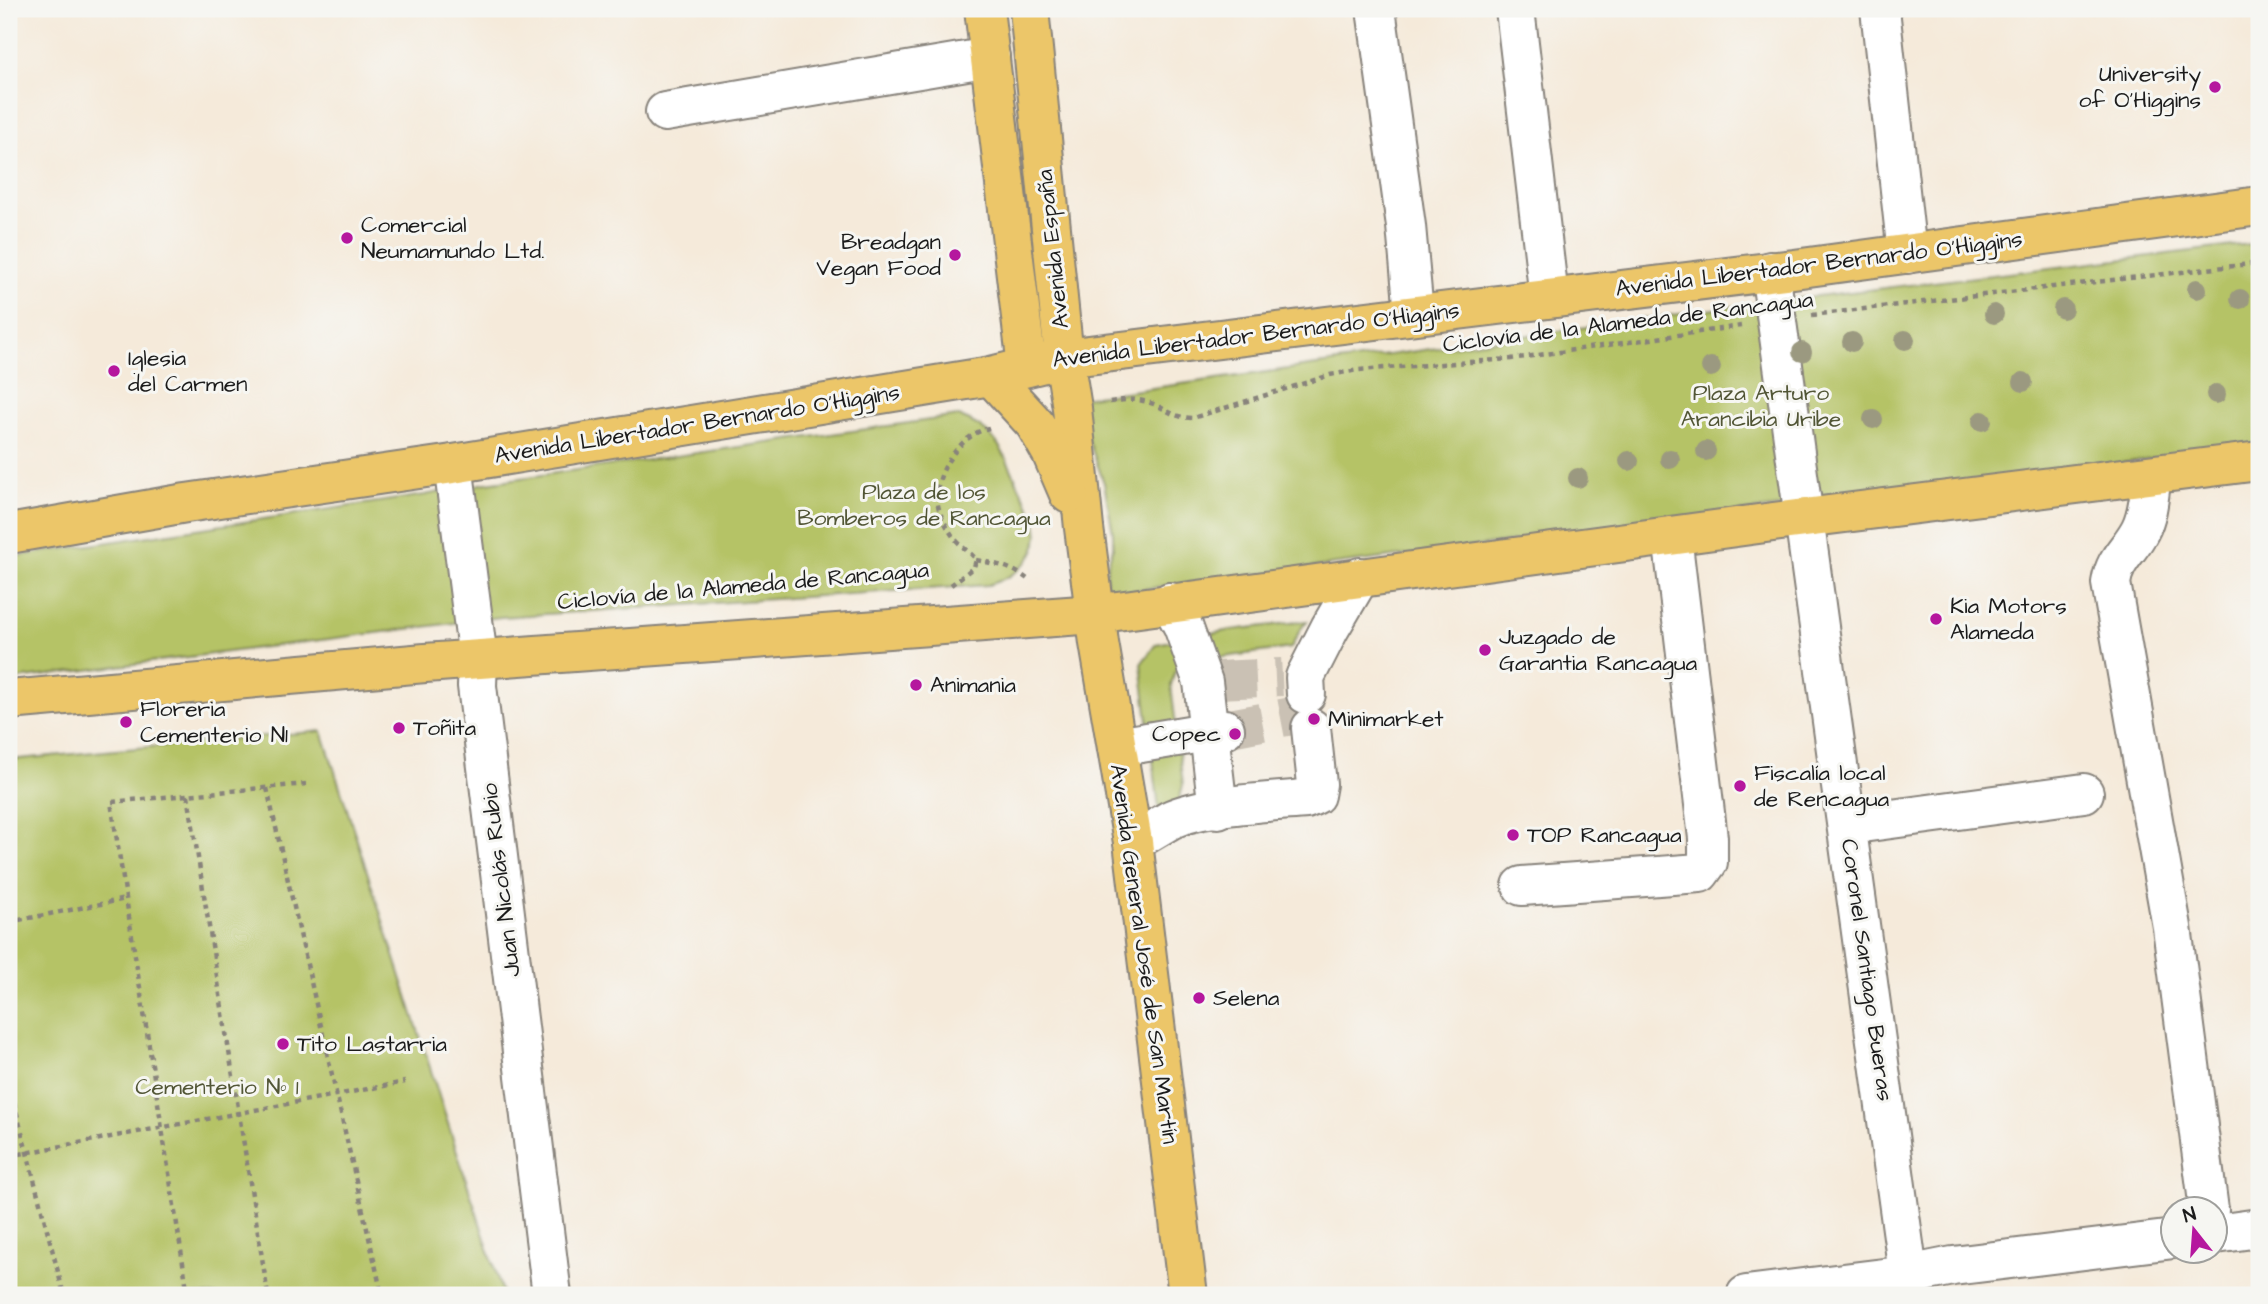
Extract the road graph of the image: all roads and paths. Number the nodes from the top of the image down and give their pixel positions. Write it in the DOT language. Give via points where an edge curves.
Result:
graph roads {
  1 [pos="984,9"];
  2 [pos="1029,9"];
  3 [pos="1376,9"];
  4 [pos="1514,9"];
  5 [pos="1880,9"];
  6 [pos="990,57"];
  7 [pos="665,112"];
  8 [pos="2259,206"];
  9 [pos="1907,254"];
  10 [pos="2259,263"];
  11 [pos="1770,271"];
  12 [pos="1549,298"];
  13 [pos="1414,314"];
  14 [pos="1776,319"];
  15 [pos="1064,358"];
  16 [pos="1009,371"];
  17 [pos="1072,408"];
  18 [pos="1035,424"];
  19 [pos="2259,461"];
  20 [pos="453,464"];
  21 [pos="2151,475"];
  22 [pos="1805,519"];
  23 [pos="1084,528"];
  24 [pos="9,534"];
  25 [pos="1672,536"];
  26 [pos="1360,577"];
  27 [pos="949,586"];
  28 [pos="1170,602"];
  29 [pos="1096,614"];
  30 [pos="478,659"];
  31 [pos="9,700"];
  32 [pos="1217,730"];
  33 [pos="1117,747"];
  34 [pos="306,784"];
  35 [pos="267,788"];
  36 [pos="2084,793"];
  37 [pos="188,795"];
  38 [pos="1218,809"];
  39 [pos="1847,825"];
  40 [pos="1133,842"];
  41 [pos="1522,886"];
  42 [pos="126,899"];
  43 [pos="9,922"];
  44 [pos="405,1082"];
  45 [pos="9,1083"];
  46 [pos="337,1095"];
  47 [pos="239,1113"];
  48 [pos="162,1128"];
  49 [pos="27,1152"];
  50 [pos="9,1156"];
  51 [pos="2207,1196"];
  52 [pos="2259,1228"];
  53 [pos="2230,1232"];
  54 [pos="2160,1241"];
  55 [pos="1910,1285"];
  56 [pos="64,1295"];
  57 [pos="188,1295"];
  58 [pos="268,1295"];
  59 [pos="382,1295"];
  60 [pos="552,1295"];
  61 [pos="1188,1295"];
  62 [pos="1746,1295"];
  1 -- 6 [label="main road, Avenida España"];
  2 -- 15 [label="main road, Avenida España"];
  3 -- 13 [label="street"];
  4 -- 12 [label="street"];
  5 -- 9 [label="street"];
  6 -- 7 [label="street"];
  6 -- 16 [label="main road, Avenida España"];
  8 -- 9 [label="main road, Avenida Libertador Bernardo O'Higgins"];
  9 -- 11 [label="main road, Avenida Libertador Bernardo O'Higgins"];
  10 -- 14 [label="path, Ciclovía de la Alameda de Rancagua"];
  11 -- 12 [label="main road, Avenida Libertador Bernardo O'Higgins"];
  11 -- 14 [label="street, Coronel Santiago Bueras"];
  12 -- 13 [label="main road, Avenida Libertador Bernardo O'Higgins"];
  13 -- 15 [label="main road, Avenida Libertador Bernardo O'Higgins"];
  14 -- 17 [label="path, Ciclovía de la Alameda de Rancagua" via="1511,359 1330,374 1193,418 1179,418 1130,399"];
  14 -- 22 [label="street, Coronel Santiago Bueras"];
  15 -- 16 [label="main road, Avenida Libertador Bernardo O'Higgins"];
  15 -- 17 [label="main road, Avenida España"];
  16 -- 18 [label="main road"];
  16 -- 20 [label="main road, Avenida Libertador Bernardo O'Higgins"];
  17 -- 23 [label="main road, Avenida España"];
  18 -- 23 [label="main road"];
  18 -- 27 [label="path, Ciclovía de la Alameda de Rancagua" via="985,429 964,440 949,460 938,485 943,520 976,560 974,567"];
  19 -- 21 [label="main road"];
  20 -- 24 [label="main road, Avenida Libertador Bernardo O'Higgins"];
  20 -- 30 [label="street, Juan Nicolás Rubio"];
  21 -- 22 [label="main road"];
  21 -- 51 [label="street" via="2141,529 2114,568 2112,583 2172,927"];
  22 -- 25 [label="main road"];
  22 -- 39 [label="street, Coronel Santiago Bueras"];
  23 -- 29 [label="main road, Avenida España"];
  25 -- 26 [label="main road"];
  25 -- 41 [label="street" via="1708,838 1707,862 1700,873"];
  26 -- 28 [label="main road"];
  26 -- 38 [label="street" via="1301,694 1315,795"];
  28 -- 29 [label="main road"];
  28 -- 32 [label="street" via="1211,681"];
  29 -- 30 [label="main road"];
  29 -- 33 [label="main road, Avenida General José de San Martín"];
  30 -- 31 [label="main road"];
  30 -- 60 [label="street, Juan Nicolás Rubio" via="477,686"];
  32 -- 33 [label="street"];
  32 -- 38 [label="street"];
  33 -- 40 [label="main road, Avenida General José de San Martín"];
  34 -- 35 [label="path"];
  35 -- 37 [label="path"];
  35 -- 46 [label="path"];
  36 -- 39 [label="street"];
  37 -- 42 [label="path" via="111,802"];
  37 -- 47 [label="path"];
  38 -- 40 [label="street" via="1171,820"];
  39 -- 55 [label="street, Coronel Santiago Bueras"];
  40 -- 61 [label="main road, Avenida General José de San Martín"];
  42 -- 43 [label="path"];
  42 -- 48 [label="path"];
  44 -- 46 [label="path"];
  45 -- 49 [label="path"];
  46 -- 47 [label="path"];
  46 -- 59 [label="path"];
  47 -- 48 [label="path"];
  47 -- 58 [label="path"];
  48 -- 49 [label="path"];
  48 -- 57 [label="path"];
  49 -- 50 [label="path"];
  49 -- 56 [label="path"];
  52 -- 53 [label="street"];
  54 -- 55 [label="street" via="1953,1266"];
  55 -- 62 [label="street"];
}
